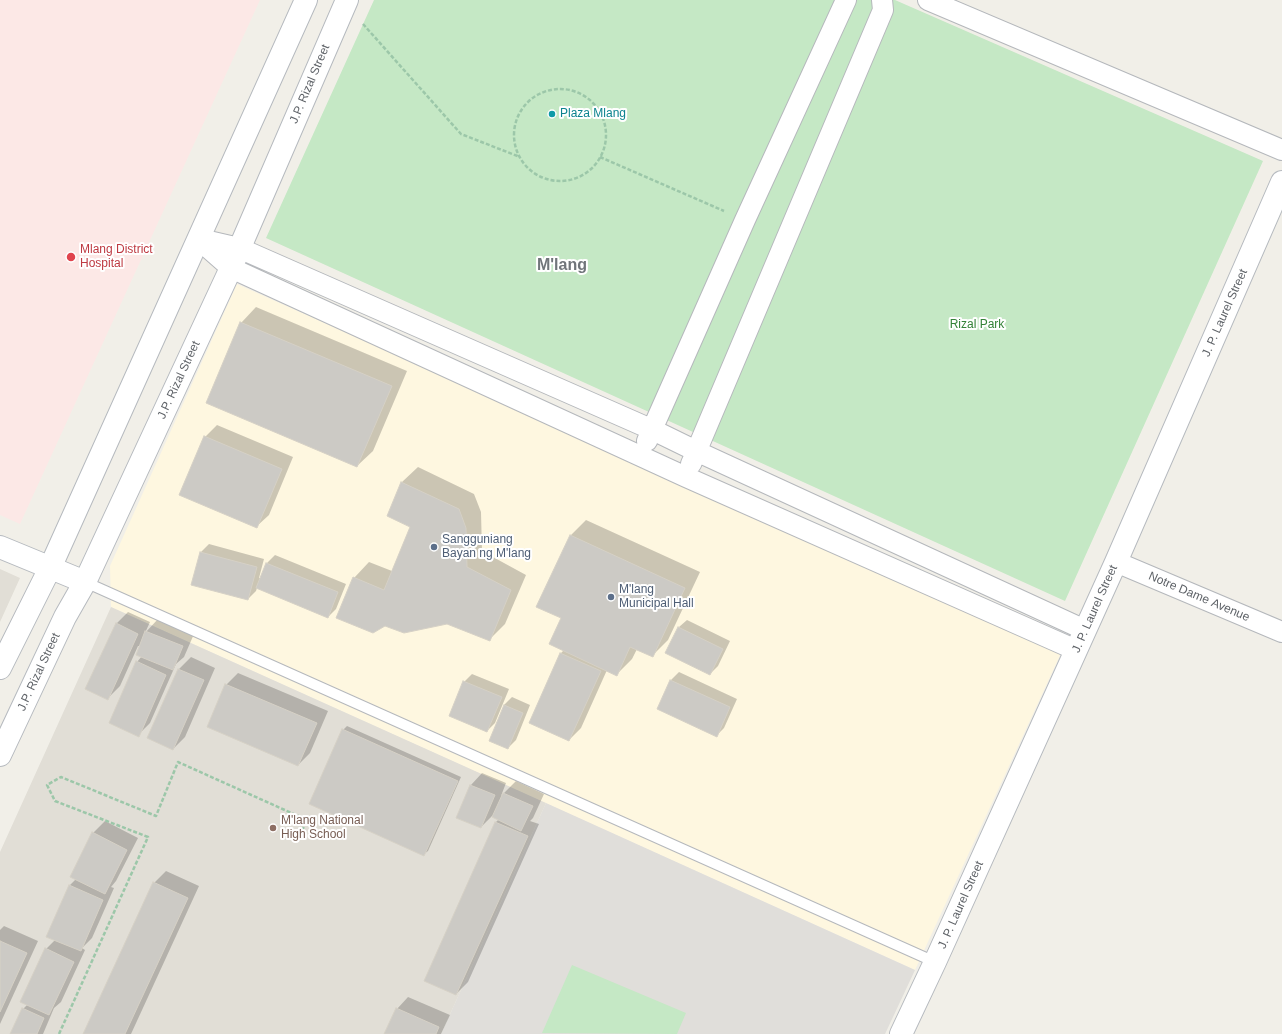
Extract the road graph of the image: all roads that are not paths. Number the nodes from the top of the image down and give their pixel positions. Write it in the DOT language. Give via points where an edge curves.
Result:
graph roads {
  1 [pos="306,0"];
  2 [pos="846,0"];
  3 [pos="882,0"];
  4 [pos="928,0"];
  5 [pos="346,2"];
  6 [pos="1282,150"];
  7 [pos="1282,182"];
  8 [pos="198,239"];
  9 [pos="239,248"];
  10 [pos="231,268"];
  11 [pos="653,430"];
  12 [pos="696,451"];
  13 [pos="641,455"];
  14 [pos="686,477"];
  15 [pos="0,547"];
  16 [pos="1116,562"];
  17 [pos="50,568"];
  18 [pos="85,582"];
  19 [pos="1085,630"];
  20 [pos="1282,632"];
  21 [pos="1076,650"];
  22 [pos="0,668"];
  23 [pos="0,755"];
  24 [pos="935,962"];
  25 [pos="901,1034"];
  1 -- 8 [label="street"];
  2 -- 11 [label="street" via="745,220"];
  3 -- 12 [label="street" via="883,10"];
  4 -- 6 [label="street"];
  5 -- 9 [label="street, J.P. Rizal Street"];
  7 -- 16 [label="street, J. P. Laurel Street"];
  8 -- 9 [label="street"];
  8 -- 10 [label="street"];
  8 -- 17 [label="street"];
  9 -- 10 [label="street, J.P. Rizal Street"];
  9 -- 11 [label="street"];
  10 -- 13 [label="street"];
  10 -- 18 [label="street, J.P. Rizal Street"];
  11 -- 12 [label="street"];
  11 -- 13 [label="street"];
  12 -- 14 [label="street"];
  12 -- 19 [label="street"];
  13 -- 14 [label="street"];
  14 -- 21 [label="street"];
  15 -- 17 [label="street"];
  16 -- 19 [label="street, J. P. Laurel Street"];
  16 -- 20 [label="street, Notre Dame Avenue"];
  17 -- 18 [label="street"];
  17 -- 22 [label="street"];
  18 -- 23 [label="street, J.P. Rizal Street" via="65,616"];
  18 -- 24 [label="lane"];
  19 -- 21 [label="street, J. P. Laurel Street"];
  21 -- 24 [label="street, J. P. Laurel Street"];
  24 -- 25 [label="street, J. P. Laurel Street"];
}
